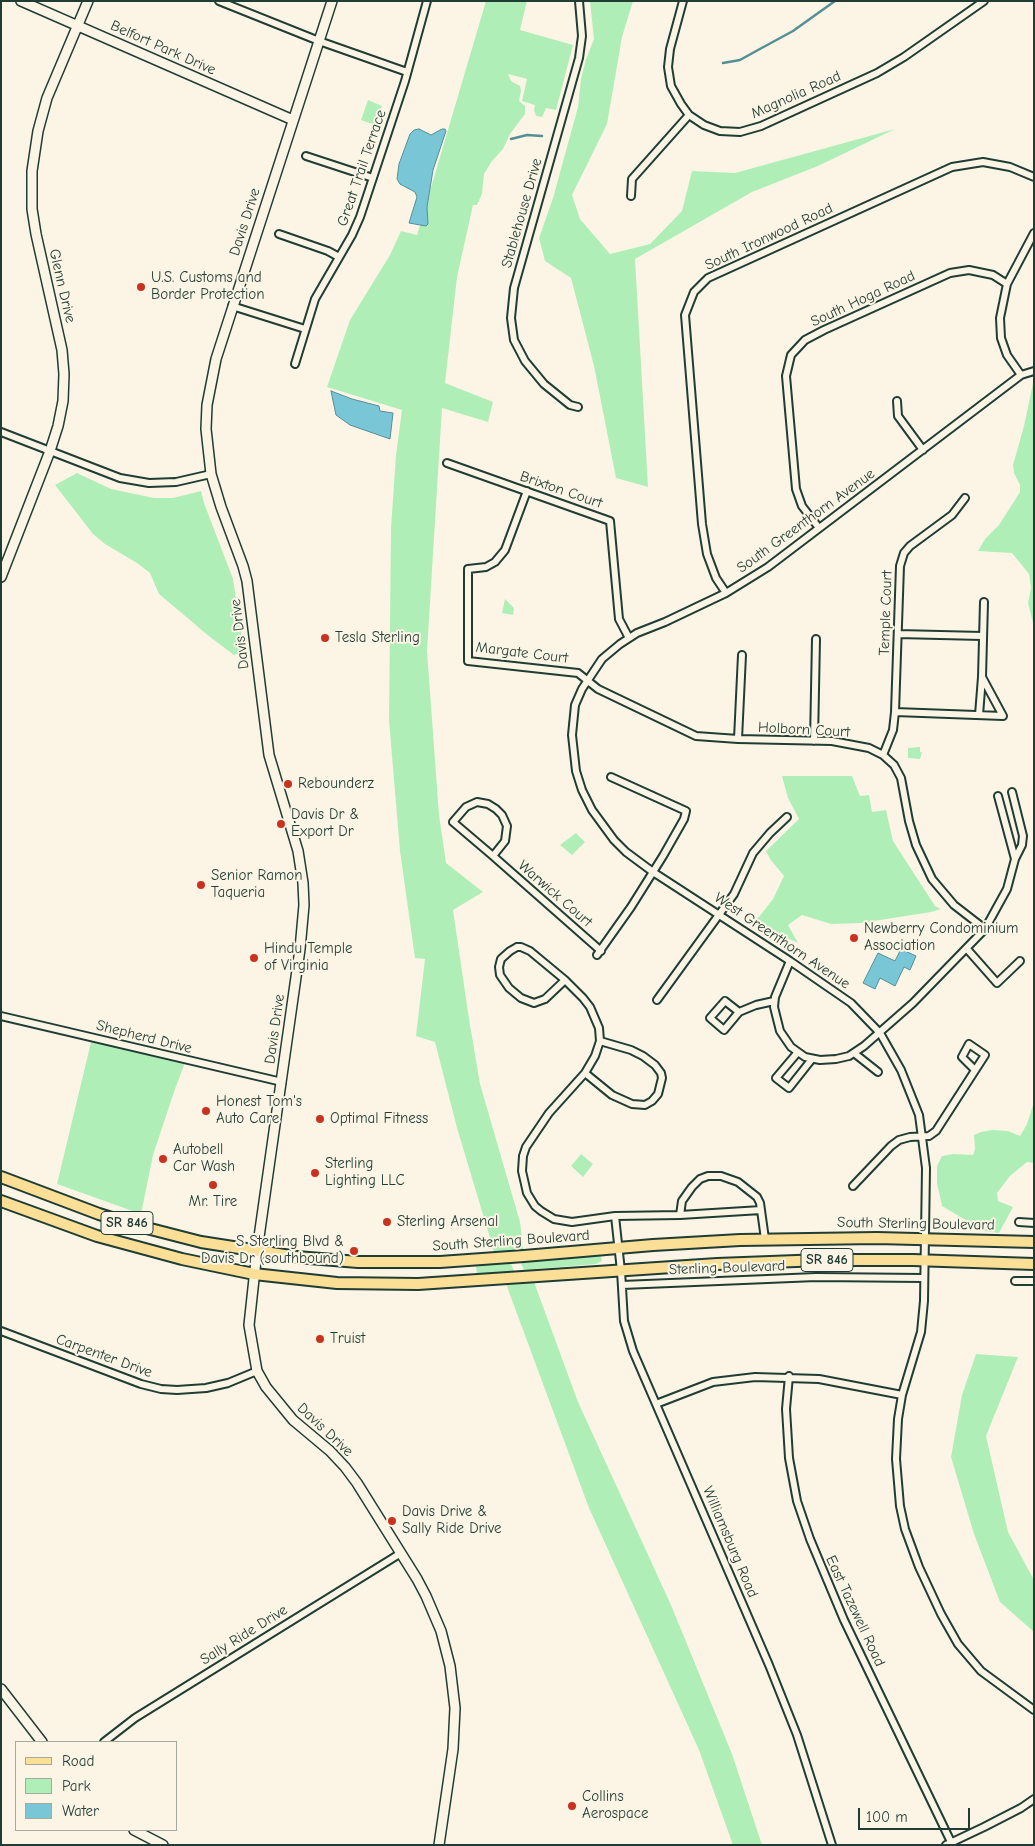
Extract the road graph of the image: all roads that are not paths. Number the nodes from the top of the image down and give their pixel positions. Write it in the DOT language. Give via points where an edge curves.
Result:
graph roads {
  1 [pos="21,1"];
  2 [pos="88,1"];
  3 [pos="219,1"];
  4 [pos="332,1"];
  5 [pos="427,1"];
  6 [pos="579,1"];
  7 [pos="683,1"];
  8 [pos="984,1"];
  9 [pos="78,26"];
  10 [pos="319,41"];
  11 [pos="407,72"];
  12 [pos="689,114"];
  13 [pos="293,120"];
  14 [pos="306,156"];
  15 [pos="1034,177"];
  16 [pos="373,178"];
  17 [pos="631,196"];
  18 [pos="1034,233"];
  19 [pos="279,234"];
  20 [pos="339,257"];
  21 [pos="1007,284"];
  22 [pos="232,306"];
  23 [pos="305,329"];
  24 [pos="295,364"];
  25 [pos="1034,371"];
  26 [pos="1021,375"];
  27 [pos="897,401"];
  28 [pos="578,407"];
  29 [pos="1,432"];
  30 [pos="923,450"];
  31 [pos="50,451"];
  32 [pos="447,463"];
  33 [pos="211,474"];
  34 [pos="527,491"];
  35 [pos="965,498"];
  36 [pos="819,528"];
  37 [pos="1,577"];
  38 [pos="726,593"];
  39 [pos="984,602"];
  40 [pos="898,634"];
  41 [pos="982,636"];
  42 [pos="629,638"];
  43 [pos="816,639"];
  44 [pos="742,655"];
  45 [pos="982,676"];
  46 [pos="587,680"];
  47 [pos="895,712"];
  48 [pos="979,715"];
  49 [pos="738,739"];
  50 [pos="814,740"];
  51 [pos="883,755"];
  52 [pos="611,777"];
  53 [pos="1012,792"];
  54 [pos="998,796"];
  55 [pos="787,817"];
  56 [pos="493,856"];
  57 [pos="1015,859"];
  58 [pos="653,872"];
  59 [pos="720,915"];
  60 [pos="985,929"];
  61 [pos="967,949"];
  62 [pos="790,961"];
  63 [pos="1020,961"];
  64 [pos="565,980"];
  65 [pos="657,1000"];
  66 [pos="774,1001"];
  67 [pos="740,1012"];
  68 [pos="1,1016"];
  69 [pos="880,1033"];
  70 [pos="600,1042"];
  71 [pos="798,1052"];
  72 [pos="854,1053"];
  73 [pos="812,1059"];
  74 [pos="975,1070"];
  75 [pos="878,1072"];
  76 [pos="585,1073"];
  77 [pos="282,1082"];
  78 [pos="922,1137"];
  79 [pos="1,1177"];
  80 [pos="853,1186"];
  81 [pos="1,1201"];
  82 [pos="761,1210"];
  83 [pos="680,1215"];
  84 [pos="615,1216"];
  85 [pos="1019,1222"];
  86 [pos="1034,1223"];
  87 [pos="765,1239"];
  88 [pos="925,1239"];
  89 [pos="1034,1242"];
  90 [pos="618,1248"];
  91 [pos="257,1251"];
  92 [pos="924,1260"];
  93 [pos="1034,1264"];
  94 [pos="622,1271"];
  95 [pos="254,1274"];
  96 [pos="923,1278"];
  97 [pos="1015,1281"];
  98 [pos="1034,1281"];
  99 [pos="622,1285"];
  100 [pos="1,1330"];
  101 [pos="257,1371"];
  102 [pos="790,1376"];
  103 [pos="902,1395"];
  104 [pos="656,1404"];
  105 [pos="401,1552"];
  106 [pos="1,1689"];
  107 [pos="1034,1710"];
  108 [pos="41,1741"];
  109 [pos="105,1741"];
  110 [pos="1034,1798"];
  111 [pos="136,1831"];
  112 [pos="949,1844"];
  113 [pos="163,1845"];
  114 [pos="439,1845"];
  115 [pos="832,1845"];
  1 -- 9 [label="street, Belfort Park Drive"];
  2 -- 9 [label="street, Glenn Drive"];
  3 -- 10 [label="street"];
  4 -- 10 [label="street, Davis Drive"];
  5 -- 11 [label="street, Great Trail Terrace"];
  6 -- 28 [label="street, Stablehouse Drive" via="582,36 579,58 514,288 511,318 514,340 525,361 544,384 570,405"];
  7 -- 12 [label="street, Magnolia Road" via="668,67 671,86"];
  8 -- 12 [label="street, Magnolia Road" via="877,73 761,126 740,132 720,131"];
  9 -- 13 [label="street, Belfort Park Drive"];
  9 -- 31 [label="street, Glenn Drive" via="48,98 38,131 32,171 32,209 62,350 64,374 63,401"];
  10 -- 11 [label="street"];
  10 -- 13 [label="street, Davis Drive"];
  11 -- 16 [label="street, Great Trail Terrace"];
  12 -- 17 [label="street" via="632,179"];
  13 -- 22 [label="street, Davis Drive"];
  14 -- 16 [label="street"];
  15 -- 38 [label="street, South Ironwood Road" via="1010,167 983,162 952,167 708,278 694,292 685,315 702,524 707,554"];
  16 -- 20 [label="street, Great Trail Terrace" via="360,217"];
  18 -- 21 [label="street"];
  19 -- 20 [label="street"];
  20 -- 23 [label="street, Great Trail Terrace" via="315,299"];
  21 -- 26 [label="street" via="1000,318 1001,338"];
  21 -- 36 [label="street, South Hoga Road" via="993,275 969,270 950,273 824,330 805,340 791,355 786,376 796,489 802,506"];
  22 -- 23 [label="street"];
  22 -- 33 [label="street, Davis Drive" via="216,359 207,405"];
  23 -- 24 [label="street, Great Trail Terrace"];
  25 -- 26 [label="street, South Greenthorn Avenue"];
  26 -- 30 [label="street, South Greenthorn Avenue"];
  27 -- 30 [label="street" via="898,416"];
  29 -- 31 [label="street"];
  30 -- 36 [label="street, South Greenthorn Avenue"];
  31 -- 33 [label="street" via="120,478 149,483 176,482"];
  31 -- 37 [label="street, Glenn Drive"];
  32 -- 34 [label="street, Brixton Court"];
  33 -- 77 [label="street, Davis Drive" via="247,581 269,755 301,867 302,931"];
  34 -- 42 [label="street, Brixton Court" via="610,520 619,619"];
  34 -- 46 [label="street, Margate Court" via="505,550 486,567 468,569 468,661 578,673"];
  35 -- 40 [label="street, Temple Court" via="952,515 904,554 900,566"];
  36 -- 38 [label="street, South Greenthorn Avenue" via="768,567"];
  38 -- 42 [label="street, South Greenthorn Avenue"];
  39 -- 41 [label="street"];
  40 -- 41 [label="street"];
  40 -- 47 [label="street, Temple Court"];
  41 -- 45 [label="street"];
  42 -- 46 [label="street, South Greenthorn Avenue" via="602,659"];
  43 -- 50 [label="street"];
  44 -- 49 [label="street"];
  45 -- 48 [label="street"];
  45 -- 48 [label="street" via="1003,716"];
  46 -- 49 [label="street, Holborn Court" via="598,689 696,736"];
  46 -- 58 [label="street, West Greenthorn Avenue" via="575,705 572,735 576,771 582,790 614,840"];
  47 -- 48 [label="street"];
  47 -- 51 [label="street, Temple Court" via="893,730"];
  49 -- 50 [label="street, Holborn Court"];
  50 -- 51 [label="street, Holborn Court" via="851,744"];
  51 -- 60 [label="street, Holborn Court" via="901,778 916,845 932,879 954,906"];
  52 -- 58 [label="street" via="686,811"];
  53 -- 57 [label="street" via="1024,836"];
  54 -- 57 [label="street"];
  55 -- 59 [label="street" via="753,853"];
  56 -- 56 [label="street, Warwick Court" via="506,836 505,819 488,804 470,804 452,822"];
  56 -- 58 [label="street, Warwick Court" via="599,953"];
  57 -- 60 [label="street" via="1007,889"];
  58 -- 59 [label="street, West Greenthorn Avenue"];
  59 -- 62 [label="street, West Greenthorn Avenue"];
  59 -- 65 [label="street"];
  60 -- 61 [label="street"];
  61 -- 63 [label="street" via="997,982"];
  61 -- 69 [label="street"];
  62 -- 66 [label="street"];
  62 -- 69 [label="street, West Greenthorn Avenue" via="851,1002"];
  64 -- 64 [label="street" via="545,999 531,1002 508,988 500,975 500,964 510,951 521,947"];
  64 -- 70 [label="street" via="590,1007"];
  66 -- 67 [label="street"];
  66 -- 71 [label="street" via="774,1014 780,1031"];
  67 -- 67 [label="street" via="725,1001 710,1018 724,1030"];
  68 -- 77 [label="street, Shepherd Drive"];
  69 -- 72 [label="street"];
  69 -- 78 [label="street, West Greenthorn Avenue" via="914,1098"];
  70 -- 76 [label="street"];
  70 -- 76 [label="street" via="631,1050 655,1065 662,1078 658,1094 645,1105 632,1104 612,1095"];
  71 -- 73 [label="street"];
  71 -- 73 [label="street" via="776,1078 789,1088"];
  72 -- 73 [label="street" via="836,1059"];
  72 -- 75 [label="street"];
  74 -- 78 [label="street" via="936,1131"];
  76 -- 84 [label="street" via="549,1113 526,1147 521,1164 523,1178 531,1200 541,1212 554,1219 572,1222"];
  77 -- 91 [label="street, Davis Drive"];
  78 -- 80 [label="street" via="899,1140"];
  78 -- 88 [label="street, West Greenthorn Avenue" via="926,1168"];
  79 -- 91 [label="main road, South Sterling Boulevard / SR 846" via="131,1224 200,1242"];
  81 -- 95 [label="main road, SR 846" via="138,1248"];
  82 -- 83 [label="street"];
  82 -- 83 [label="street" via="757,1197 745,1187 730,1179 713,1176 692,1186 682,1201"];
  82 -- 87 [label="street"];
  83 -- 84 [label="street"];
  84 -- 90 [label="street, Williamsburg Road"];
  85 -- 86 [label="street"];
  87 -- 88 [label="main road, South Sterling Boulevard / SR 846"];
  87 -- 90 [label="main road, South Sterling Boulevard / SR 846"];
  88 -- 89 [label="main road, South Sterling Boulevard / SR 846"];
  88 -- 92 [label="street, West Greenthorn Avenue"];
  90 -- 91 [label="main road, South Sterling Boulevard / SR 846" via="414,1262 345,1261"];
  90 -- 94 [label="street, Williamsburg Road"];
  91 -- 95 [label="street, Davis Drive"];
  92 -- 93 [label="main road, SR 846"];
  92 -- 94 [label="main road, SR 846" via="823,1260"];
  92 -- 96 [label="street, West Greenthorn Avenue"];
  94 -- 95 [label="main road, SR 846" via="388,1285"];
  94 -- 99 [label="street, Williamsburg Road"];
  95 -- 101 [label="street, Davis Drive" via="249,1325"];
  96 -- 99 [label="street, Sterling Boulevard" via="816,1277"];
  96 -- 103 [label="street, West Greenthorn Avenue" via="920,1332"];
  97 -- 98 [label="street"];
  99 -- 104 [label="street, Williamsburg Road" via="624,1321"];
  100 -- 101 [label="street, Carpenter Drive" via="161,1389 206,1388"];
  101 -- 105 [label="street, Davis Drive" via="275,1400 293,1420 346,1467"];
  102 -- 103 [label="street" via="819,1378"];
  102 -- 104 [label="street" via="722,1380"];
  102 -- 112 [label="street, East Tazewell Road" via="786,1409 789,1458 810,1539 844,1620"];
  103 -- 107 [label="street, West Greenthorn Avenue" via="896,1483 905,1529 919,1567 941,1614 966,1655 981,1671"];
  104 -- 115 [label="street, Williamsburg Road" via="797,1735"];
  105 -- 109 [label="street, Sally Ride Drive" via="135,1718"];
  105 -- 114 [label="street, Davis Drive" via="435,1615 453,1689 454,1749"];
  106 -- 108 [label="street"];
  110 -- 112 [label="street"];
  111 -- 113 [label="street"];
}
